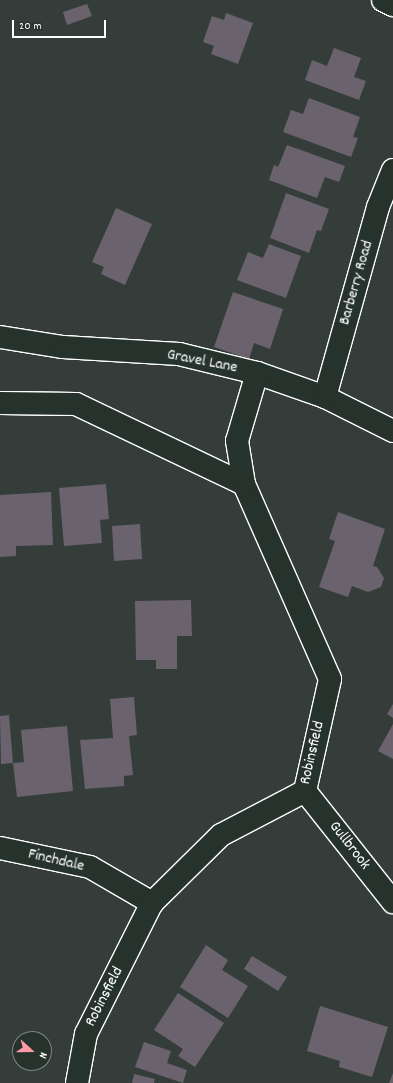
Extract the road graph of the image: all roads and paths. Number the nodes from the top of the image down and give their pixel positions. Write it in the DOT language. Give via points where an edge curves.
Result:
graph roads {
  1 [pos="383,0"];
  2 [pos="393,5"];
  3 [pos="393,170"];
  4 [pos="0,337"];
  5 [pos="257,373"];
  6 [pos="325,397"];
  7 [pos="0,403"];
  8 [pos="393,431"];
  9 [pos="244,484"];
  10 [pos="305,791"];
  11 [pos="0,848"];
  12 [pos="393,902"];
  13 [pos="152,903"];
  14 [pos="77,1083"];
  1 -- 2 [label="street"];
  3 -- 6 [label="street, Barberry Road" via="378,207"];
  4 -- 5 [label="street, Gravel Lane" via="63,347 179,354"];
  5 -- 6 [label="street, Gravel Lane"];
  5 -- 9 [label="street, Robinsfield" via="237,441"];
  6 -- 8 [label="street, Gravel Lane"];
  7 -- 9 [label="street" via="76,404"];
  9 -- 10 [label="street, Robinsfield" via="330,679"];
  10 -- 12 [label="street, Gullbrook"];
  10 -- 13 [label="street, Robinsfield" via="221,836"];
  11 -- 13 [label="street, Finchdale" via="90,867"];
  13 -- 14 [label="street, Robinsfield" via="86,1034"];
}
